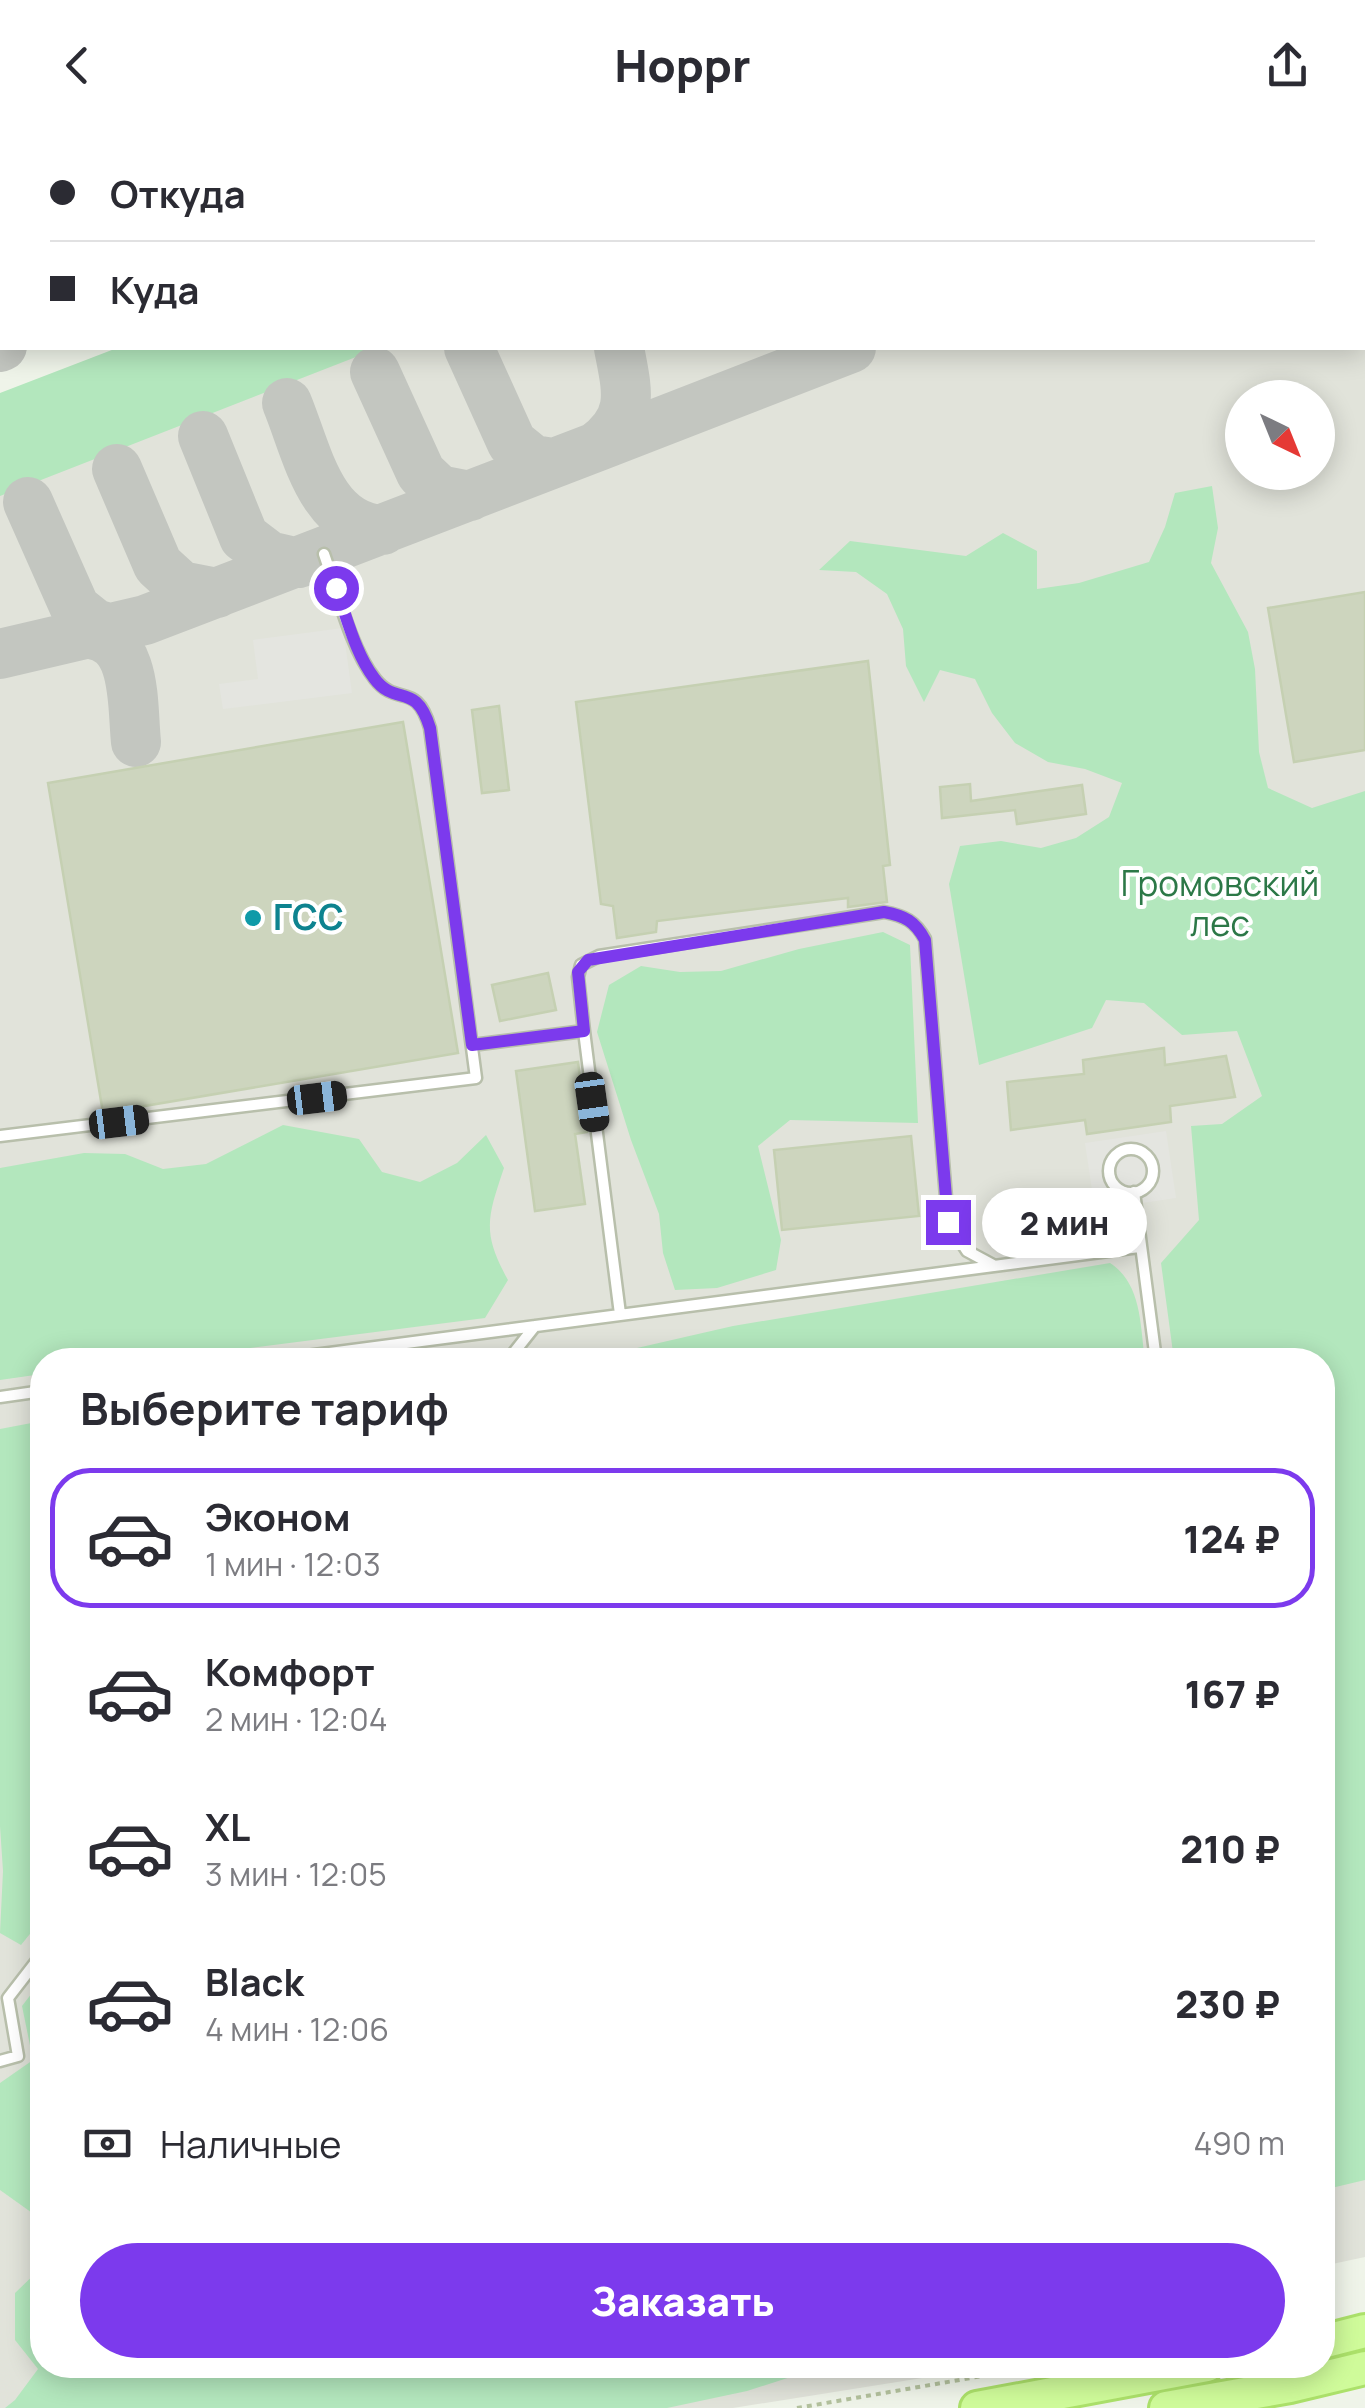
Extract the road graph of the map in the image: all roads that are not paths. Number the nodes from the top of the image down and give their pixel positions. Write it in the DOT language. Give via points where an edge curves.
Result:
graph roads {
  1 [pos="324,554"];
  2 [pos="584,1031"];
  3 [pos="472,1045"];
  4 [pos="0,1136"];
  5 [pos="1134,1192"];
  6 [pos="1140,1247"];
  7 [pos="992,1266"];
  8 [pos="620,1314"];
  9 [pos="535,1325"];
  10 [pos="365,1348"];
  11 [pos="517,1348"];
  12 [pos="1154,1348"];
  13 [pos="30,1393"];
  14 [pos="0,1397"];
  15 [pos="30,1970"];
  16 [pos="0,2061"];
  17 [pos="1365,2331"];
  18 [pos="1335,2339"];
  19 [pos="1365,2368"];
  20 [pos="1335,2375"];
  21 [pos="1137,2378"];
  22 [pos="1323,2378"];
  23 [pos="977,2408"];
  24 [pos="1166,2408"];
  1 -- 3 [label="lane" via="373,677 389,692 416,698 430,728"];
  2 -- 3 [label="lane"];
  2 -- 7 [label="lane" via="578,972 588,960 884,912 917,924 925,940 948,1222 967,1250"];
  2 -- 8 [label="lane"];
  3 -- 4 [label="lane" via="476,1078"];
  5 -- 5 [label="lane" via="1148,1185 1154,1170 1148,1156 1133,1148 1118,1153 1110,1175 1118,1188"];
  5 -- 6 [label="lane"];
  6 -- 7 [label="lane"];
  6 -- 12 [label="lane"];
  7 -- 8 [label="lane"];
  8 -- 9 [label="lane"];
  9 -- 10 [label="lane"];
  9 -- 11 [label="lane"];
  13 -- 14 [label="lane"];
  15 -- 16 [label="lane" via="8,1998 18,2056"];
  17 -- 18 [label="main road"];
  19 -- 20 [label="main road"];
  21 -- 23 [label="main road"];
  22 -- 24 [label="main road"];
}
